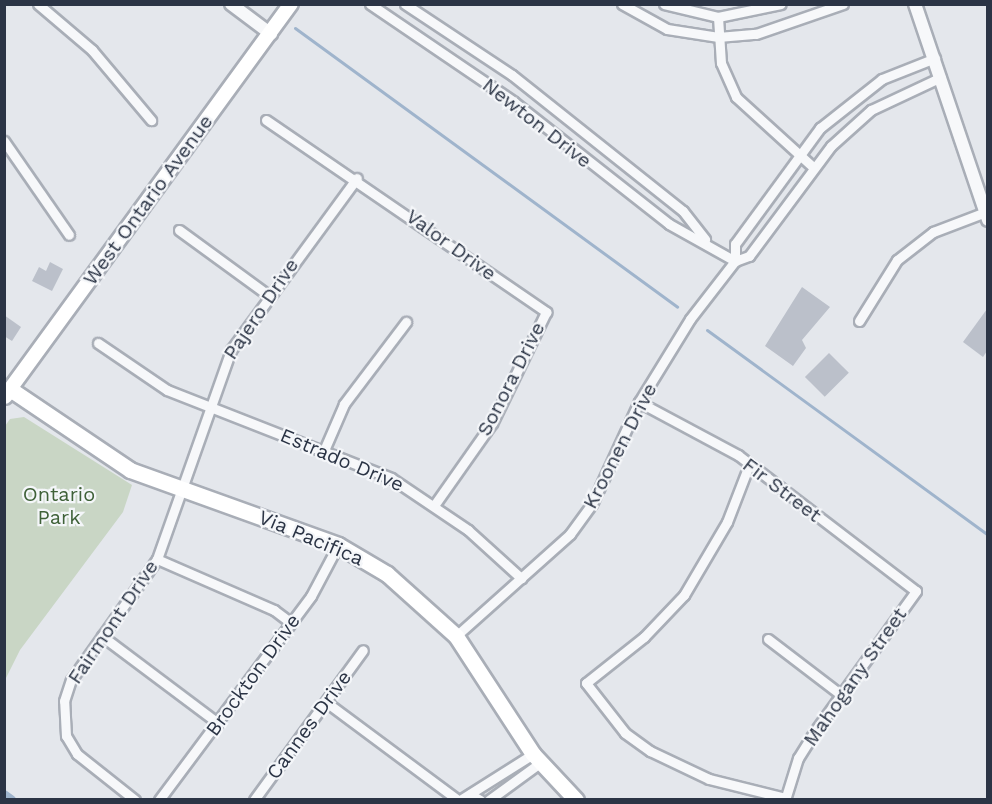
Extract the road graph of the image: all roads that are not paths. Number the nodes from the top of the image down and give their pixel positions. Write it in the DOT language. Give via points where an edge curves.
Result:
graph roads {
  1 [pos="39,4"];
  2 [pos="231,4"];
  3 [pos="291,4"];
  4 [pos="369,4"];
  5 [pos="405,4"];
  6 [pos="621,4"];
  7 [pos="664,4"];
  8 [pos="781,4"];
  9 [pos="843,4"];
  10 [pos="915,4"];
  11 [pos="718,17"];
  12 [pos="271,34"];
  13 [pos="718,37"];
  14 [pos="935,57"];
  15 [pos="941,78"];
  16 [pos="151,120"];
  17 [pos="266,120"];
  18 [pos="4,141"];
  19 [pos="799,156"];
  20 [pos="814,168"];
  21 [pos="357,178"];
  22 [pos="986,214"];
  23 [pos="179,230"];
  24 [pos="69,235"];
  25 [pos="705,239"];
  26 [pos="735,261"];
  27 [pos="268,295"];
  28 [pos="546,312"];
  29 [pos="859,321"];
  30 [pos="406,322"];
  31 [pos="98,343"];
  32 [pos="6,390"];
  33 [pos="639,402"];
  34 [pos="209,406"];
  35 [pos="325,448"];
  36 [pos="749,465"];
  37 [pos="180,488"];
  38 [pos="435,504"];
  39 [pos="338,545"];
  40 [pos="157,560"];
  41 [pos="521,578"];
  42 [pos="916,591"];
  43 [pos="291,623"];
  44 [pos="102,636"];
  45 [pos="456,636"];
  46 [pos="768,639"];
  47 [pos="363,650"];
  48 [pos="840,694"];
  49 [pos="326,702"];
  50 [pos="218,723"];
  51 [pos="537,759"];
  52 [pos="470,794"];
  53 [pos="785,799"];
  54 [pos="135,800"];
  55 [pos="159,800"];
  56 [pos="254,800"];
  57 [pos="459,800"];
  58 [pos="480,800"];
  59 [pos="489,800"];
  60 [pos="576,800"];
  1 -- 16 [label="street" via="92,50"];
  2 -- 12 [label="street"];
  3 -- 12 [label="main road, West Ontario Avenue"];
  4 -- 25 [label="street, Newton Drive" via="514,102 669,224"];
  5 -- 25 [label="street, Newton Drive" via="512,75 683,211"];
  6 -- 13 [label="street" via="668,29"];
  7 -- 11 [label="street"];
  8 -- 11 [label="street"];
  9 -- 13 [label="street" via="756,34"];
  10 -- 14 [label="street"];
  11 -- 13 [label="street"];
  12 -- 32 [label="main road, West Ontario Avenue"];
  13 -- 19 [label="street" via="721,63 736,97"];
  14 -- 15 [label="street"];
  14 -- 19 [label="street, Kroonen Drive" via="860,93"];
  15 -- 20 [label="street, Kroonen Drive" via="871,110"];
  15 -- 22 [label="street"];
  17 -- 21 [label="street, Valor Drive"];
  18 -- 24 [label="street"];
  19 -- 20 [label="street"];
  19 -- 26 [label="street, Kroonen Drive" via="735,244"];
  20 -- 26 [label="street, Kroonen Drive" via="749,256"];
  21 -- 27 [label="street, Pajero Drive"];
  21 -- 28 [label="street, Valor Drive"];
  22 -- 29 [label="street" via="933,232 897,260"];
  23 -- 27 [label="street"];
  25 -- 26 [label="street, Newton Drive"];
  26 -- 33 [label="street, Kroonen Drive" via="690,319"];
  27 -- 34 [label="street, Pajero Drive" via="231,350"];
  28 -- 38 [label="street, Sonora Drive" via="492,423"];
  30 -- 35 [label="street" via="344,404"];
  31 -- 34 [label="street, Estrado Drive" via="167,390"];
  32 -- 37 [label="main road, Via Pacifica" via="130,470"];
  33 -- 36 [label="street, Fir Street" via="713,438"];
  33 -- 41 [label="street, Kroonen Drive" via="592,504 570,534"];
  34 -- 35 [label="street, Estrado Drive"];
  34 -- 37 [label="street, Pajero Drive"];
  35 -- 38 [label="street, Estrado Drive"];
  36 -- 42 [label="street, Fir Street"];
  36 -- 53 [label="street" via="718,540 684,595 644,638 586,683 625,733 650,751 709,779"];
  37 -- 39 [label="main road, Via Pacifica"];
  37 -- 40 [label="street, Fairmont Drive"];
  38 -- 41 [label="street, Estrado Drive"];
  39 -- 43 [label="street, Brockton Drive"];
  39 -- 45 [label="main road, Via Pacifica" via="387,574"];
  40 -- 43 [label="street" via="274,610"];
  40 -- 44 [label="street, Fairmont Drive"];
  41 -- 45 [label="street, Kroonen Drive"];
  42 -- 48 [label="street, Mahogany Street"];
  43 -- 50 [label="street, Brockton Drive"];
  44 -- 50 [label="street"];
  44 -- 54 [label="street, Fairmont Drive" via="71,680 64,700 66,736 77,754"];
  45 -- 51 [label="main road, Via Pacifica"];
  46 -- 48 [label="street"];
  47 -- 49 [label="street, Cannes Drive"];
  48 -- 53 [label="street, Mahogany Street" via="798,758"];
  49 -- 56 [label="street, Cannes Drive"];
  49 -- 57 [label="street"];
  50 -- 55 [label="street, Brockton Drive"];
  51 -- 52 [label="street"];
  51 -- 59 [label="street"];
  51 -- 60 [label="main road, Via Pacifica"];
  52 -- 57 [label="street"];
  52 -- 58 [label="street"];
}
